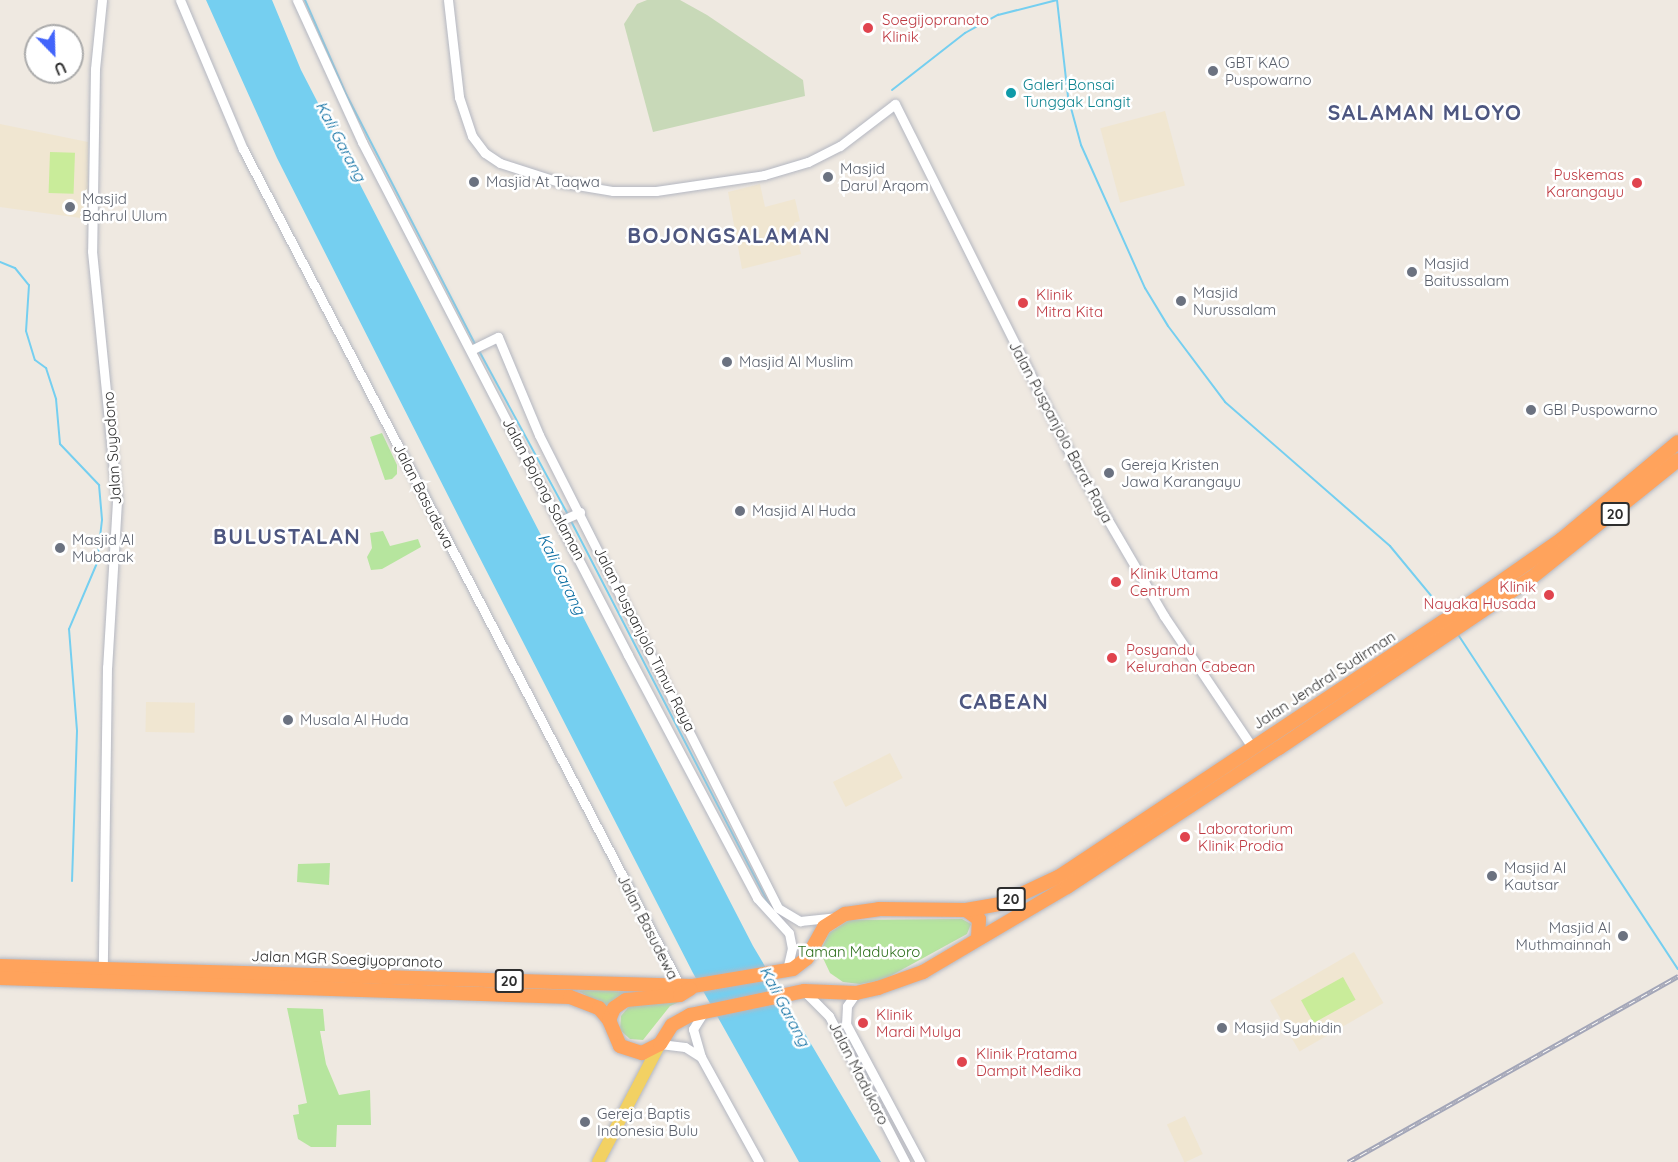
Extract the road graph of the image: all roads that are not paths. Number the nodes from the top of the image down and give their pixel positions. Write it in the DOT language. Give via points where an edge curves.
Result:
graph roads {
  1 [pos="102,0"];
  2 [pos="180,0"];
  3 [pos="297,0"];
  4 [pos="448,0"];
  5 [pos="473,349"];
  6 [pos="1678,442"];
  7 [pos="1678,460"];
  8 [pos="578,513"];
  9 [pos="563,520"];
  10 [pos="1252,747"];
  11 [pos="708,769"];
  12 [pos="693,775"];
  13 [pos="966,910"];
  14 [pos="838,916"];
  15 [pos="978,938"];
  16 [pos="0,966"];
  17 [pos="103,968"];
  18 [pos="787,970"];
  19 [pos="0,978"];
  20 [pos="689,986"];
  21 [pos="797,993"];
  22 [pos="856,993"];
  23 [pos="706,1011"];
  24 [pos="609,1020"];
  25 [pos="660,1044"];
  26 [pos="701,1057"];
  27 [pos="598,1162"];
  28 [pos="759,1162"];
  29 [pos="905,1162"];
  30 [pos="920,1162"];
  1 -- 17 [label="street, Jalan Suyodono" via="95,69 92,251 117,501 107,667"];
  2 -- 20 [label="street, Jalan Basudewa" via="243,149"];
  3 -- 5 [label="street, Jalan Bojong Salaman" via="345,106"];
  4 -- 10 [label="street, Jalan Puspanjolo Barat Raya" via="459,97 472,136 485,153 500,163 559,182 613,191 656,191 764,175 808,162 840,146 895,104 1079,471 1164,616"];
  5 -- 8 [label="street, Jalan Puspanjolo Timur Raya" via="496,338"];
  5 -- 9 [label="street, Jalan Bojong Salaman"];
  6 -- 10 [label="highway, Jalan Jendral Sudirman / 20" via="1562,539"];
  7 -- 15 [label="highway, Jalan Jendral Sudirman / 20" via="1564,554 1462,626 1094,870"];
  8 -- 9 [label="street"];
  8 -- 11 [label="street, Jalan Puspanjolo Timur Raya"];
  9 -- 12 [label="street, Jalan Bojong Salaman"];
  10 -- 13 [label="highway, Jalan Jendral Sudirman / 20" via="1060,876 1000,904"];
  11 -- 12 [label="street"];
  11 -- 14 [label="street, Jalan Puspanjolo Timur Raya" via="778,908 800,921"];
  12 -- 18 [label="street, Jalan Bojong Salaman" via="764,910 789,933 792,948"];
  13 -- 14 [label="highway, Jalan Jendral Sudirman / 20" via="879,909"];
  13 -- 15 [label="highway" via="979,919"];
  14 -- 18 [label="highway, 20" via="824,927 807,958"];
  15 -- 22 [label="highway, Jalan Jendral Sudirman / 20" via="923,972"];
  16 -- 17 [label="highway, Jalan MGR Soegiyopranoto / 20"];
  17 -- 20 [label="highway, Jalan MGR Soegiyopranoto / 20"];
  18 -- 20 [label="highway, Jalan MGR Soegiyopranoto / 20"];
  19 -- 24 [label="highway, Jalan MGR Soegiyopranoto / 20" via="570,997 594,1005"];
  20 -- 24 [label="highway, Jalan MGR Soegiyopranoto / 20" via="680,995 626,1000 614,1008"];
  21 -- 22 [label="highway, Jalan Jendral Sudirman / 20"];
  21 -- 23 [label="highway, 20"];
  21 -- 29 [label="street, Jalan Madukoro" via="829,1016"];
  22 -- 30 [label="street, Jalan Madukoro" via="847,1006 846,1024"];
  23 -- 25 [label="highway, 20" via="672,1025"];
  23 -- 26 [label="street" via="693,1029"];
  24 -- 25 [label="highway, Jalan MGR Soegiyopranoto / 20" via="616,1041 628,1051 642,1053"];
  25 -- 26 [label="street" via="685,1047"];
  25 -- 27 [label="main road"];
  26 -- 28 [label="street"];
}
